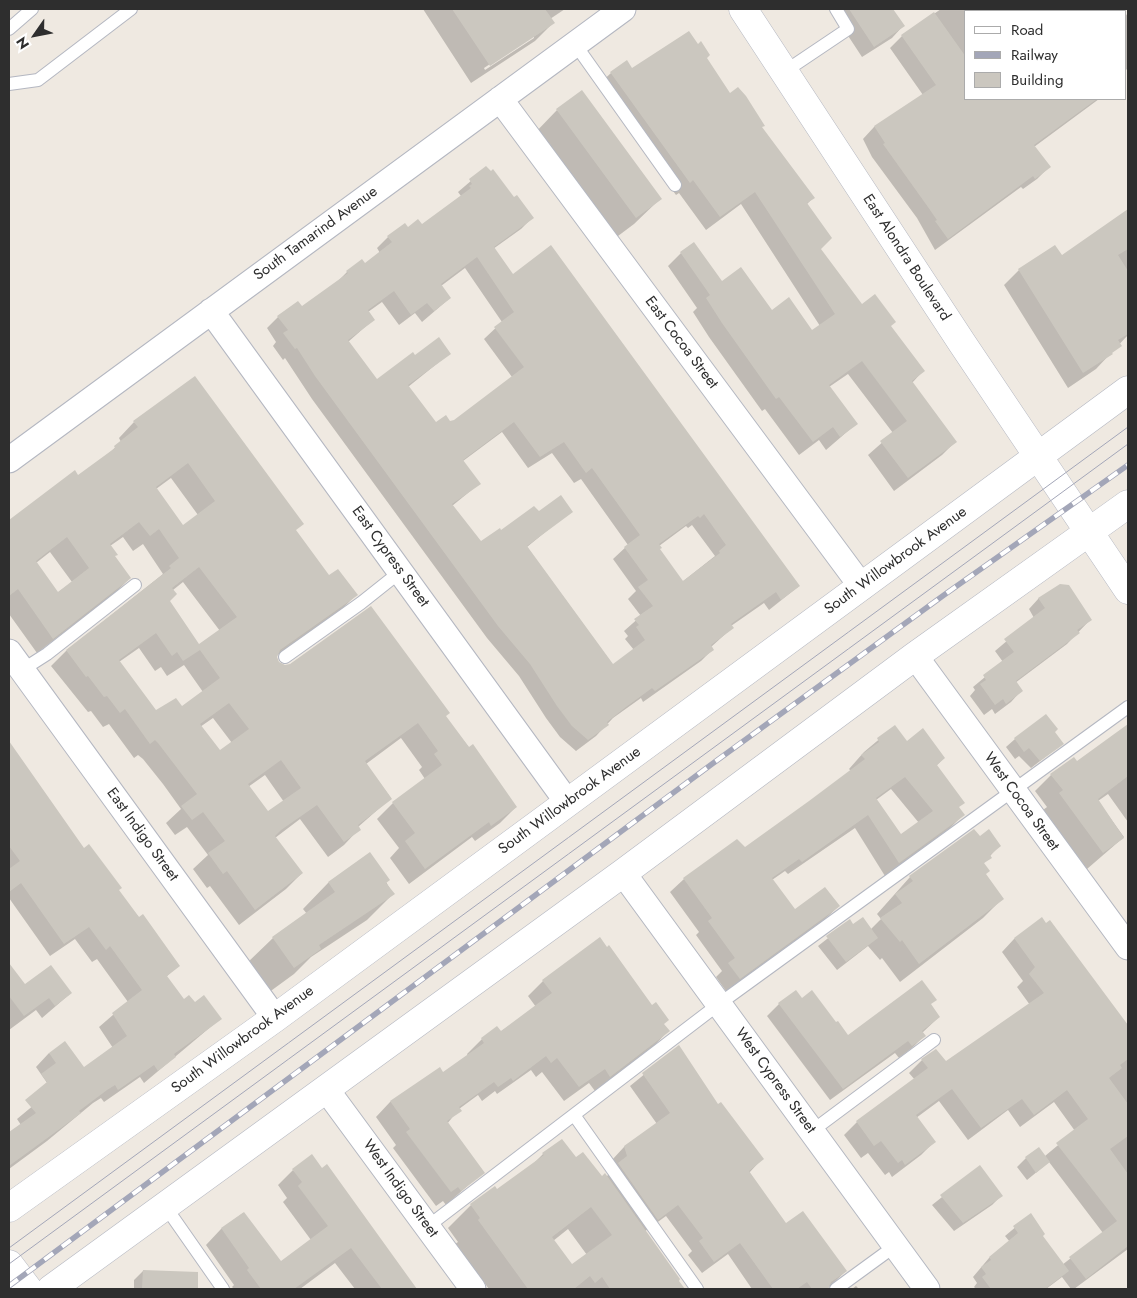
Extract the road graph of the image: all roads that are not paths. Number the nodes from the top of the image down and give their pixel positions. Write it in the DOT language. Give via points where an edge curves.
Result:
graph roads {
  1 [pos="32,9"];
  2 [pos="131,9"];
  3 [pos="623,9"];
  4 [pos="743,9"];
  5 [pos="836,9"];
  6 [pos="9,29"];
  7 [pos="575,44"];
  8 [pos="784,72"];
  9 [pos="9,84"];
  10 [pos="500,99"];
  11 [pos="676,185"];
  12 [pos="211,311"];
  13 [pos="1128,390"];
  14 [pos="1037,455"];
  15 [pos="9,460"];
  16 [pos="1128,504"];
  17 [pos="1090,532"];
  18 [pos="400,572"];
  19 [pos="135,585"];
  20 [pos="862,587"];
  21 [pos="1128,590"];
  22 [pos="914,656"];
  23 [pos="285,657"];
  24 [pos="15,661"];
  25 [pos="1128,707"];
  26 [pos="1014,792"];
  27 [pos="568,803"];
  28 [pos="623,873"];
  29 [pos="1128,947"];
  30 [pos="719,1004"];
  31 [pos="275,1018"];
  32 [pos="934,1040"];
  33 [pos="326,1089"];
  34 [pos="574,1115"];
  35 [pos="812,1131"];
  36 [pos="165,1206"];
  37 [pos="9,1208"];
  38 [pos="428,1227"];
  39 [pos="895,1246"];
  40 [pos="9,1264"];
  41 [pos="464,1286"];
  42 [pos="28,1289"];
  43 [pos="51,1289"];
  44 [pos="223,1289"];
  45 [pos="697,1289"];
  46 [pos="836,1289"];
  47 [pos="926,1289"];
  1 -- 6 [label="lane"];
  2 -- 9 [label="lane" via="38,80"];
  3 -- 7 [label="street, South Tamarind Avenue"];
  4 -- 8 [label="street, East Alondra Boulevard"];
  5 -- 8 [label="lane" via="848,29"];
  7 -- 10 [label="street, South Tamarind Avenue"];
  7 -- 11 [label="lane"];
  8 -- 14 [label="street, East Alondra Boulevard"];
  10 -- 12 [label="street, South Tamarind Avenue"];
  10 -- 20 [label="street, East Cocoa Street"];
  12 -- 15 [label="street, South Tamarind Avenue"];
  12 -- 18 [label="street, East Cypress Street"];
  13 -- 14 [label="street, South Willowbrook Avenue"];
  14 -- 17 [label="street, East Alondra Boulevard"];
  14 -- 20 [label="street, South Willowbrook Avenue"];
  16 -- 17 [label="street"];
  17 -- 21 [label="street, East Alondra Boulevard"];
  17 -- 22 [label="street"];
  18 -- 23 [label="lane"];
  18 -- 27 [label="street, East Cypress Street"];
  19 -- 24 [label="lane" via="46,654"];
  20 -- 27 [label="street, South Willowbrook Avenue"];
  22 -- 26 [label="street, West Cocoa Street"];
  22 -- 28 [label="street"];
  24 -- 31 [label="street, East Indigo Street"];
  25 -- 26 [label="lane"];
  26 -- 29 [label="street, West Cocoa Street"];
  26 -- 30 [label="lane"];
  27 -- 31 [label="street, South Willowbrook Avenue"];
  28 -- 30 [label="street, West Cypress Street"];
  28 -- 33 [label="street"];
  30 -- 34 [label="lane"];
  30 -- 35 [label="street, West Cypress Street"];
  31 -- 37 [label="street, South Willowbrook Avenue"];
  32 -- 35 [label="lane"];
  33 -- 36 [label="street"];
  33 -- 38 [label="street, West Indigo Street"];
  34 -- 38 [label="lane"];
  34 -- 45 [label="lane"];
  35 -- 39 [label="street, West Cypress Street"];
  36 -- 43 [label="street"];
  36 -- 44 [label="lane"];
  38 -- 41 [label="street, West Indigo Street"];
  39 -- 46 [label="lane"];
  39 -- 47 [label="street, West Cypress Street"];
  40 -- 42 [label="street"];
}
